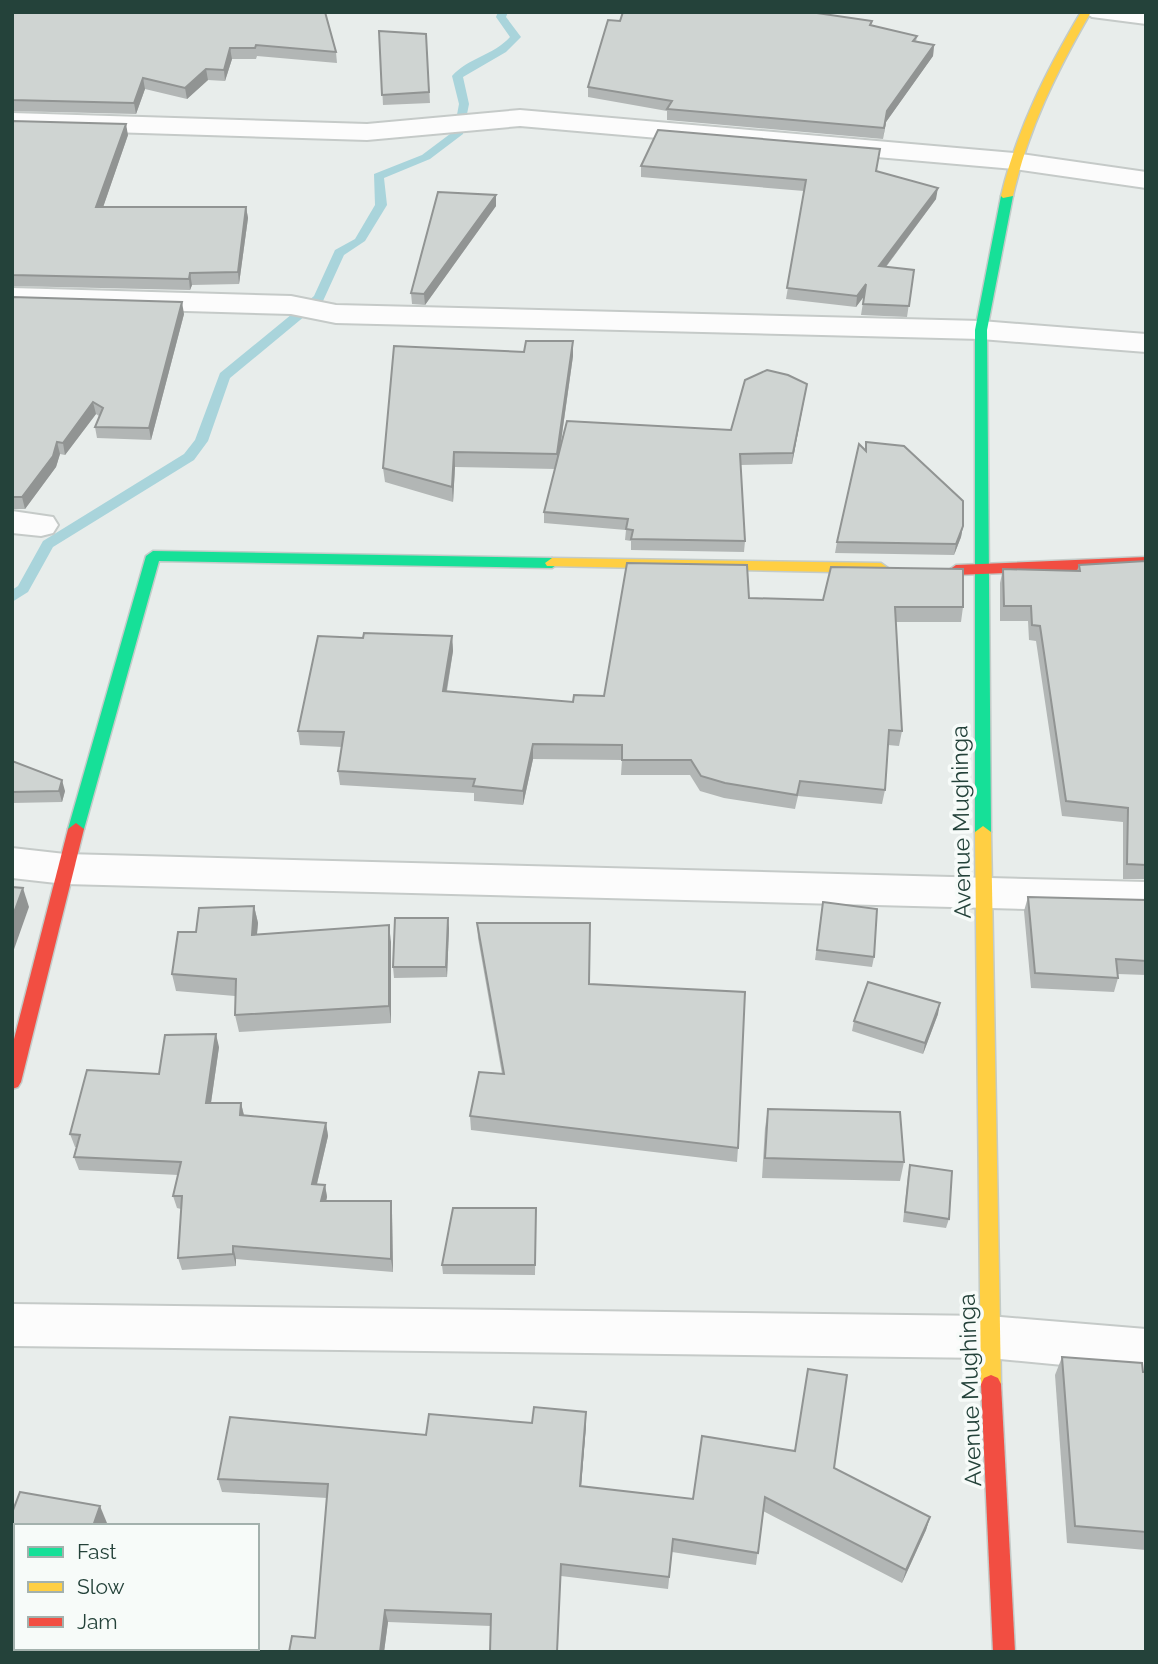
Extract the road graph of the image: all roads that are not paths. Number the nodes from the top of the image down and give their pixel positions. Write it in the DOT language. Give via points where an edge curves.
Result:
graph roads {
  1 [pos="1086,12"];
  2 [pos="1092,12"];
  3 [pos="1146,19"];
  4 [pos="12,121"];
  5 [pos="1014,161"];
  6 [pos="1146,180"];
  7 [pos="12,298"];
  8 [pos="981,330"];
  9 [pos="1146,343"];
  10 [pos="1146,562"];
  11 [pos="898,569"];
  12 [pos="939,569"];
  13 [pos="980,570"];
  14 [pos="12,863"];
  15 [pos="65,869"];
  16 [pos="985,891"];
  17 [pos="1146,897"];
  18 [pos="12,1082"];
  19 [pos="12,1325"];
  20 [pos="989,1337"];
  21 [pos="1146,1351"];
  22 [pos="1004,1652"];
  1 -- 5 [label="street, Avenue Mughinga" via="1041,89"];
  2 -- 3 [label="lane"];
  4 -- 5 [label="street" via="367,132 520,117"];
  5 -- 6 [label="street"];
  5 -- 8 [label="street, Avenue Mughinga"];
  7 -- 8 [label="street" via="291,305 336,314"];
  8 -- 9 [label="street"];
  8 -- 13 [label="street, Avenue Mughinga"];
  10 -- 13 [label="street"];
  11 -- 15 [label="street" via="153,556"];
  12 -- 13 [label="street"];
  13 -- 16 [label="street, Avenue Mughinga"];
  14 -- 15 [label="street"];
  15 -- 16 [label="street"];
  15 -- 18 [label="street"];
  16 -- 17 [label="street"];
  16 -- 20 [label="street, Avenue Mughinga"];
  19 -- 20 [label="street"];
  20 -- 21 [label="street"];
  20 -- 22 [label="street, Avenue Mughinga"];
}
